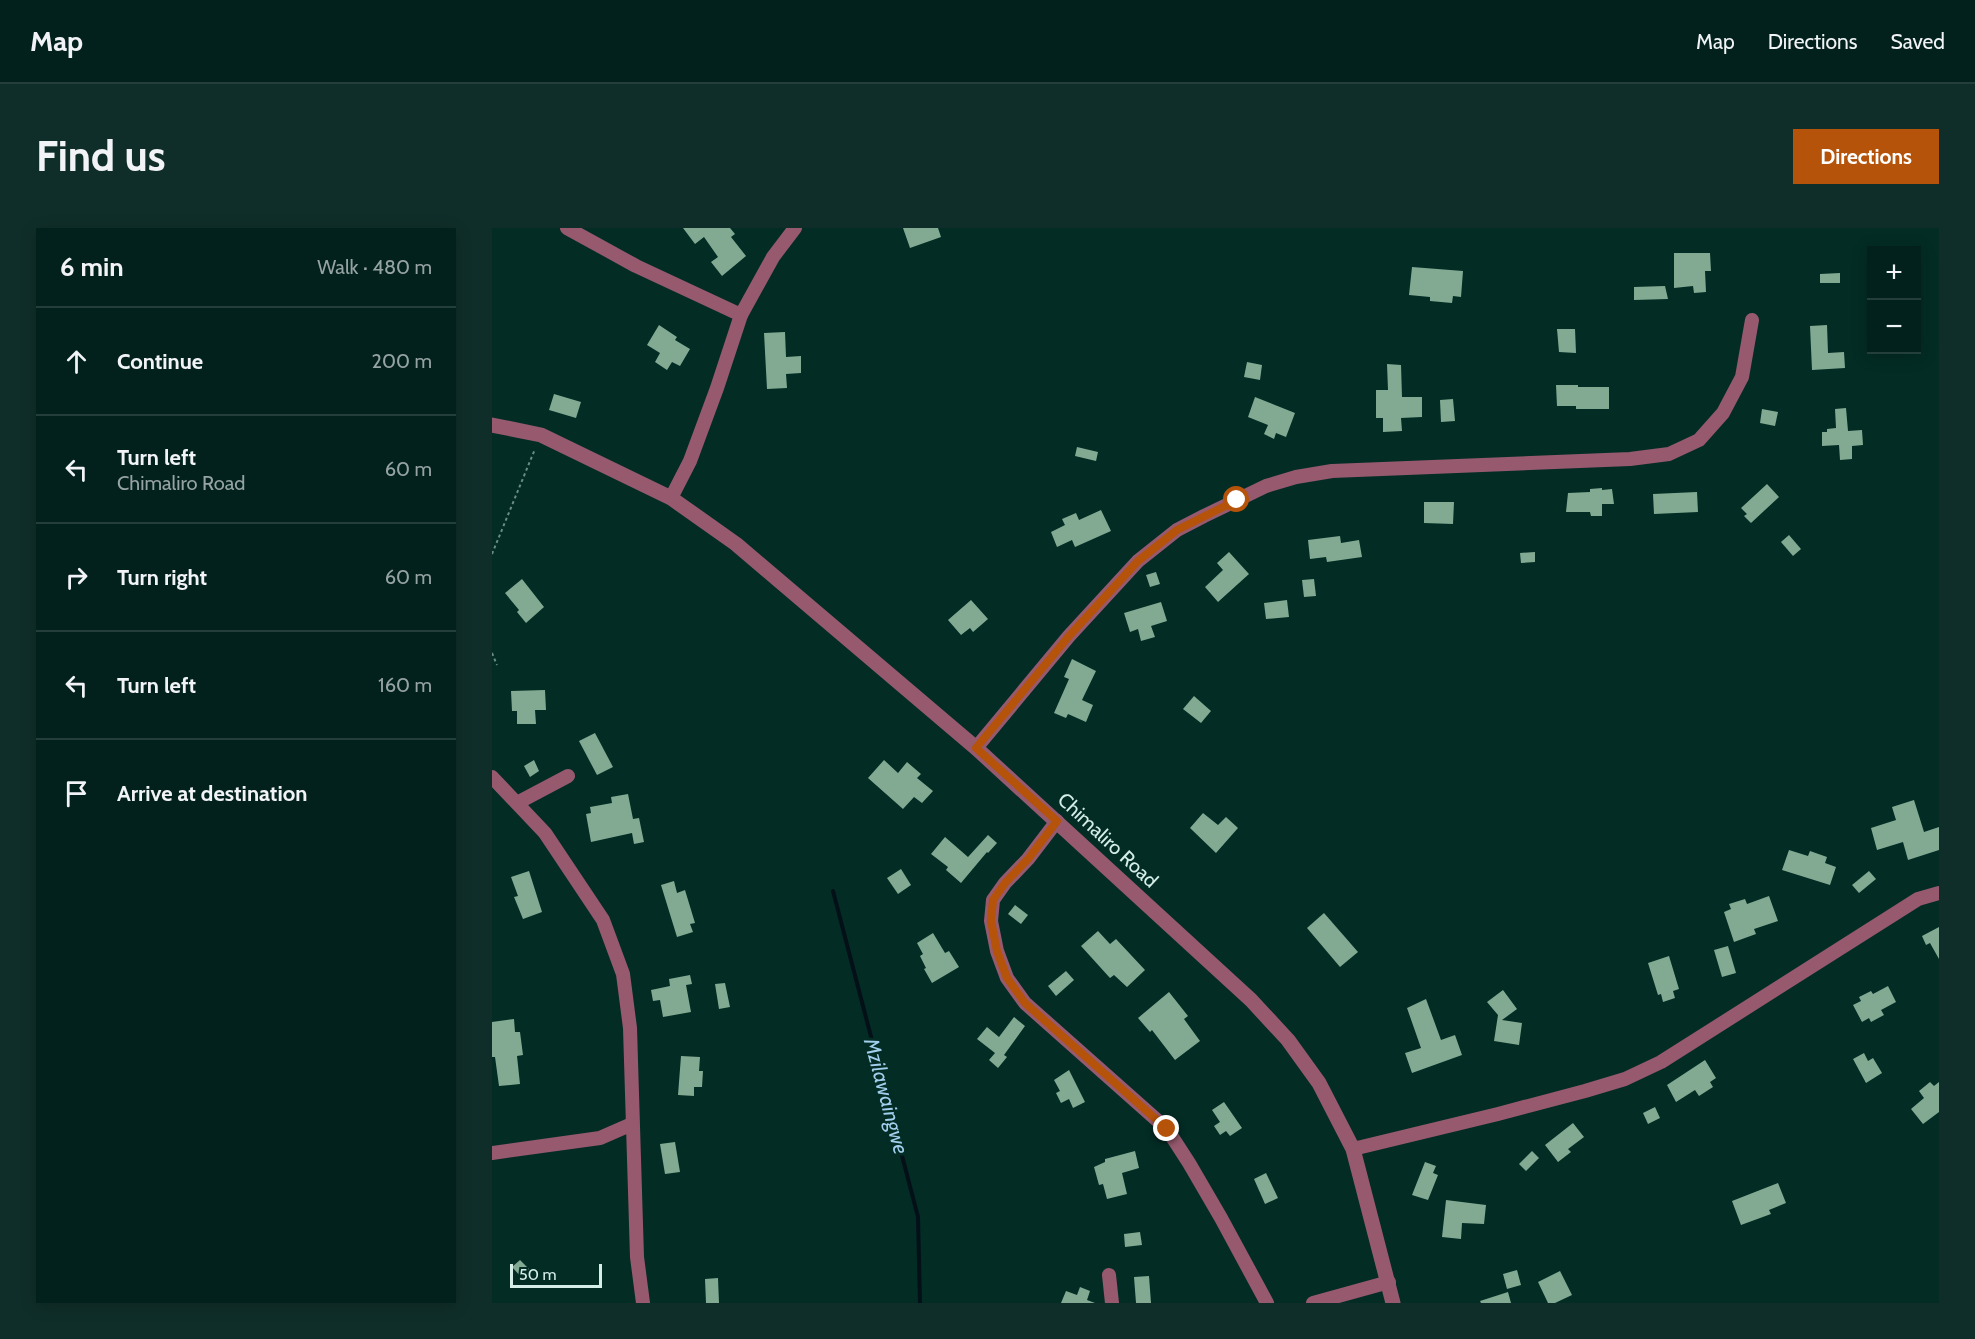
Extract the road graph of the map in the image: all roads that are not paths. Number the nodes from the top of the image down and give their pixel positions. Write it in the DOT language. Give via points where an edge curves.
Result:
graph roads {
  1 [pos="567,228"];
  2 [pos="795,228"];
  3 [pos="741,315"];
  4 [pos="1752,320"];
  5 [pos="492,425"];
  6 [pos="671,498"];
  7 [pos="976,748"];
  8 [pos="568,776"];
  9 [pos="492,777"];
  10 [pos="517,803"];
  11 [pos="1057,821"];
  12 [pos="1939,893"];
  13 [pos="632,1124"];
  14 [pos="1353,1149"];
  15 [pos="492,1153"];
  16 [pos="1109,1275"];
  17 [pos="1389,1282"];
  18 [pos="643,1303"];
  19 [pos="1112,1303"];
  20 [pos="1267,1303"];
  21 [pos="1313,1303"];
  22 [pos="1393,1303"];
  1 -- 3 [label="street" via="636,267"];
  2 -- 3 [label="street" via="773,257"];
  3 -- 6 [label="street" via="694,451"];
  4 -- 7 [label="street" via="1742,377 1723,413 1699,440 1669,454 1619,460 1332,471 1266,486 1177,530 1138,561 1069,636"];
  5 -- 6 [label="street, Chimaliro Road" via="541,435"];
  6 -- 7 [label="street, Chimaliro Road" via="736,544"];
  7 -- 11 [label="street, Chimaliro Road"];
  8 -- 10 [label="street"];
  9 -- 10 [label="street"];
  10 -- 13 [label="street" via="545,833 603,921 623,974 630,1028"];
  11 -- 14 [label="street, Chimaliro Road" via="1251,1000 1288,1040 1319,1083"];
  11 -- 20 [label="street" via="993,900 991,921 1007,978 1025,1003 1167,1129"];
  12 -- 14 [label="street" via="1918,899 1661,1062 1625,1079"];
  13 -- 15 [label="street" via="600,1138"];
  13 -- 18 [label="street" via="637,1257"];
  14 -- 17 [label="street, Chimaliro Road"];
  16 -- 19 [label="street"];
  17 -- 21 [label="street"];
  17 -- 22 [label="street, Chimaliro Road"];
}
